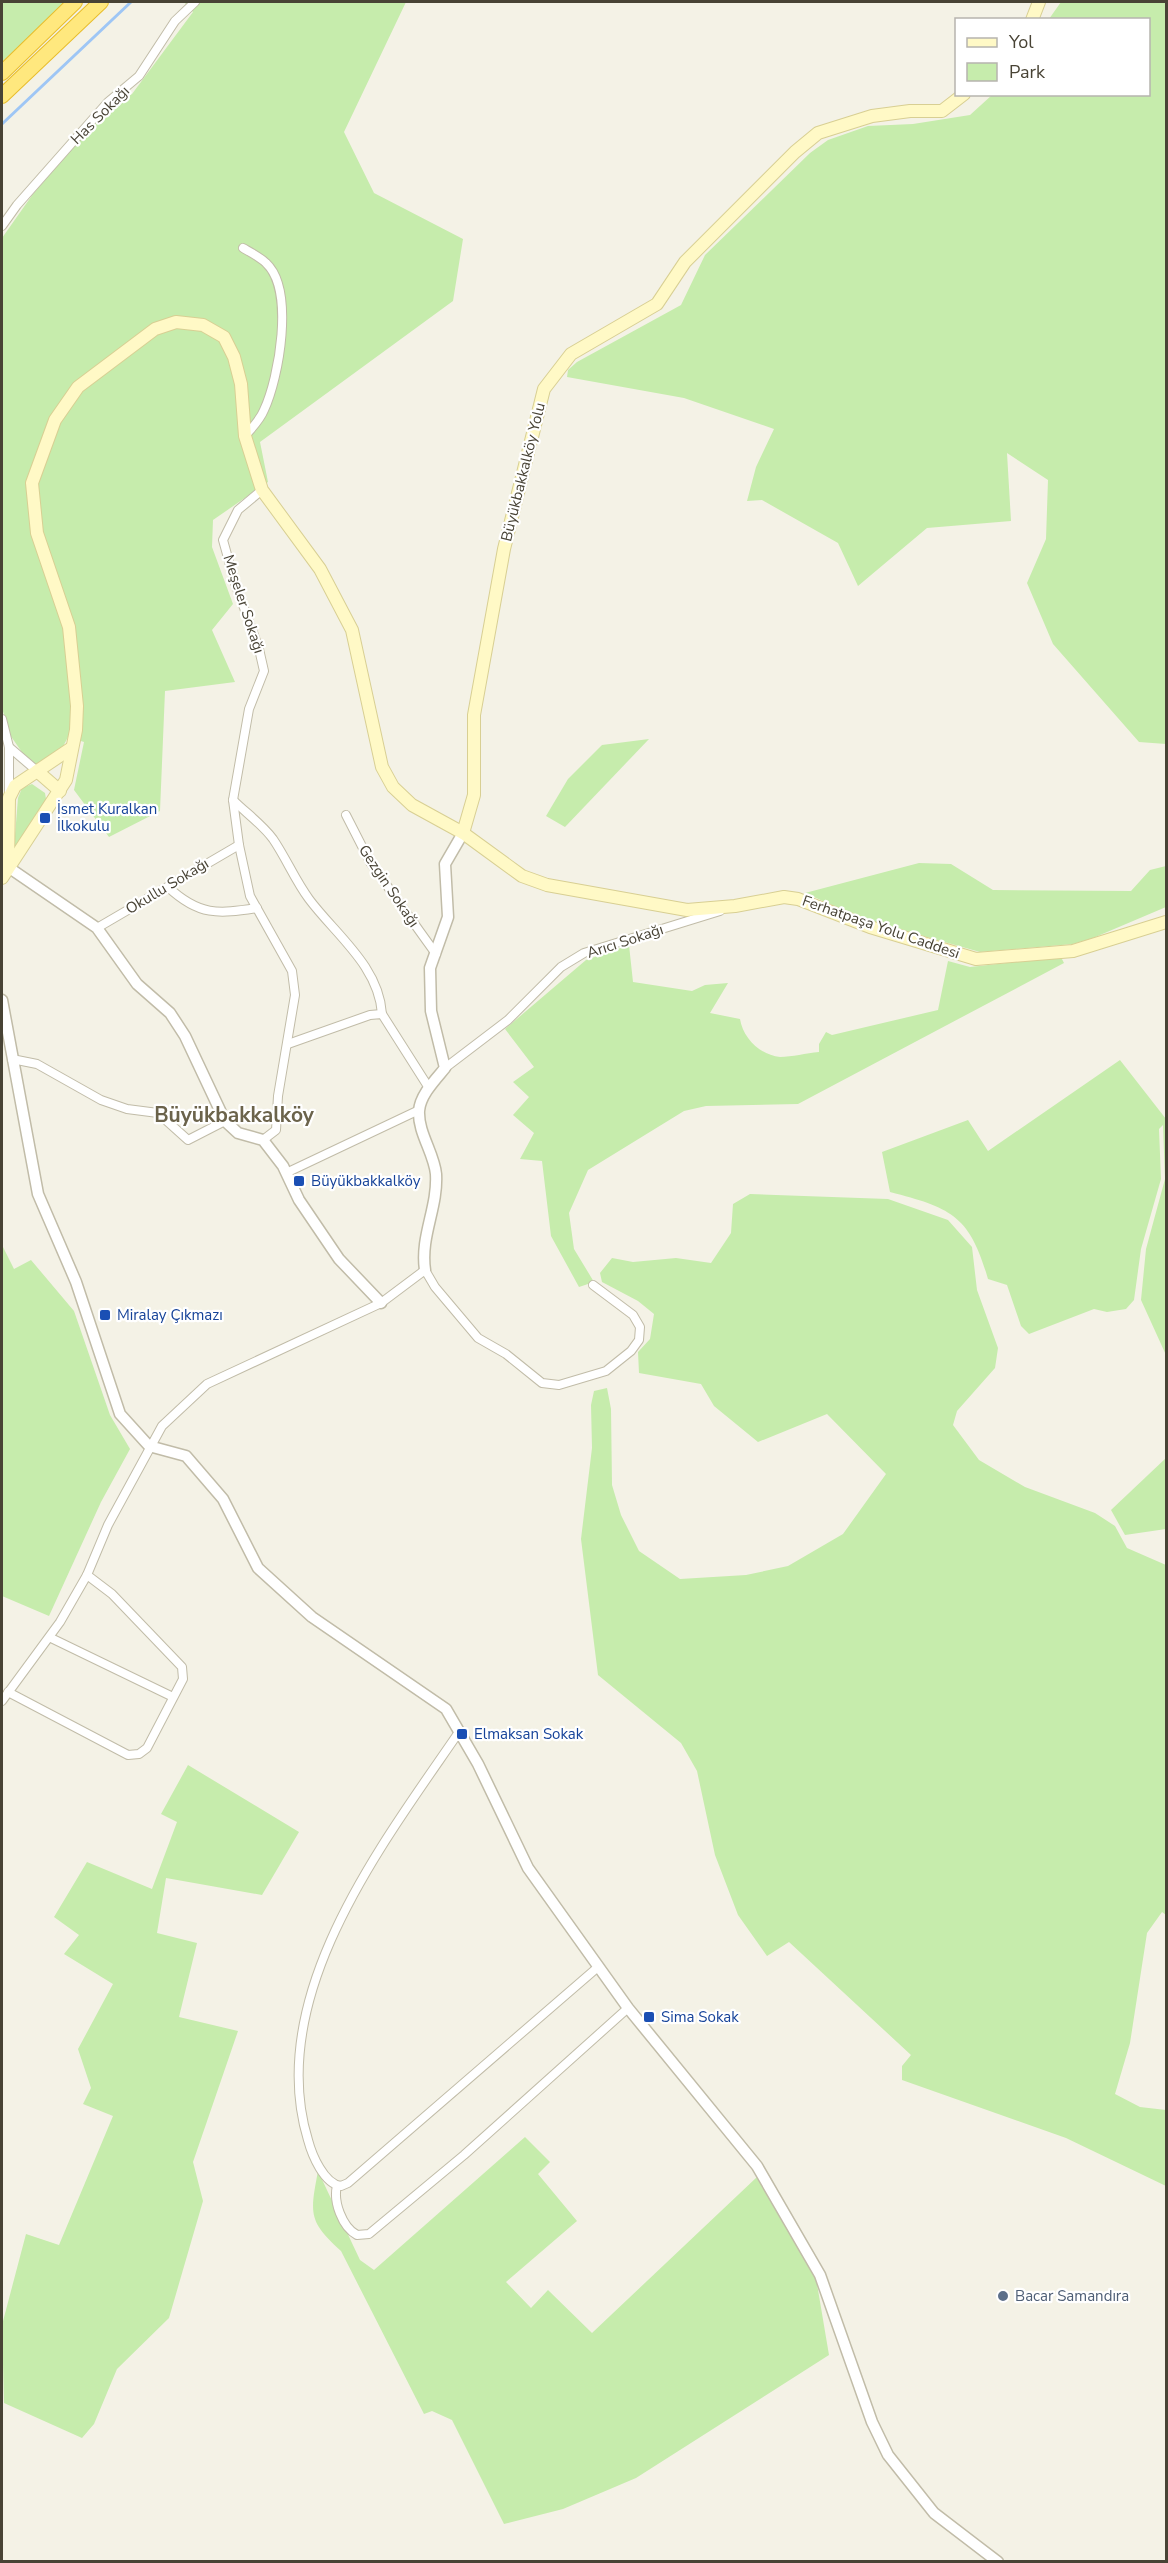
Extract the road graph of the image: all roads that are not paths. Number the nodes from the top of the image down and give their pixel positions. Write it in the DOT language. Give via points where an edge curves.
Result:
graph roads {
  1 [pos="75,2"];
  2 [pos="100,2"];
  3 [pos="195,2"];
  4 [pos="1039,2"];
  5 [pos="1033,18"];
  6 [pos="2,73"];
  7 [pos="2,96"];
  8 [pos="961,96"];
  9 [pos="2,226"];
  10 [pos="243,248"];
  11 [pos="245,436"];
  12 [pos="262,490"];
  13 [pos="2,719"];
  14 [pos="9,747"];
  15 [pos="70,749"];
  16 [pos="37,771"];
  17 [pos="60,791"];
  18 [pos="9,798"];
  19 [pos="232,800"];
  20 [pos="346,815"];
  21 [pos="463,834"];
  22 [pos="239,845"];
  23 [pos="4,869"];
  24 [pos="168,887"];
  25 [pos="735,906"];
  26 [pos="257,908"];
  27 [pos="1167,922"];
  28 [pos="97,928"];
  29 [pos="436,954"];
  30 [pos="2,1000"];
  31 [pos="382,1014"];
  32 [pos="288,1044"];
  33 [pos="12,1059"];
  34 [pos="445,1068"];
  35 [pos="429,1088"];
  36 [pos="419,1110"];
  37 [pos="225,1121"];
  38 [pos="263,1140"];
  39 [pos="286,1173"];
  40 [pos="425,1270"];
  41 [pos="593,1284"];
  42 [pos="381,1303"];
  43 [pos="149,1446"];
  44 [pos="87,1575"];
  45 [pos="51,1638"];
  46 [pos="8,1692"];
  47 [pos="174,1697"];
  48 [pos="2,1701"];
  49 [pos="459,1732"];
  50 [pos="598,1967"];
  51 [pos="628,2008"];
  52 [pos="337,2186"];
  53 [pos="998,2562"];
  1 -- 6 [label="highway"];
  2 -- 7 [label="highway"];
  3 -- 9 [label="street, Has Sokağı" via="175,21 139,76 108,102"];
  4 -- 5 [label="main road"];
  8 -- 21 [label="main road, Büyükbakkalköy Yolu" via="942,111 872,116 818,133 685,262 657,304 571,354 544,389 504,549 474,715 474,795"];
  10 -- 11 [label="street" via="267,263 280,294 283,323 275,379 264,411"];
  11 -- 12 [label="main road, Ferhatpaşa Yolu Caddesi"];
  11 -- 15 [label="main road, Ferhatpaşa Yolu Caddesi" via="241,384 224,337 203,325 176,322 155,329 78,387 55,420 32,483 37,532 69,627 77,706"];
  12 -- 19 [label="street, Meşeler Sokağı" via="238,510 223,540 264,671 249,709"];
  12 -- 21 [label="main road, Ferhatpaşa Yolu Caddesi" via="320,569 352,630 382,767 393,787 412,805"];
  13 -- 14 [label="street"];
  14 -- 16 [label="street"];
  14 -- 18 [label="street"];
  15 -- 16 [label="main road"];
  15 -- 17 [label="main road, Ferhatpaşa Yolu Caddesi" via="66,780"];
  16 -- 17 [label="main road"];
  16 -- 18 [label="main road" via="15,786"];
  17 -- 23 [label="main road, Ferhatpaşa Yolu Caddesi"];
  18 -- 23 [label="main road"];
  19 -- 22 [label="street, Meşeler Sokağı"];
  19 -- 31 [label="street" via="270,835 308,898 351,946 370,978"];
  20 -- 29 [label="street, Gezgin Sokağı" via="370,862"];
  21 -- 25 [label="main road, Ferhatpaşa Yolu Caddesi" via="522,876 547,885 687,910"];
  21 -- 29 [label="street" via="445,864 448,917"];
  22 -- 24 [label="street, Okullu Sokağı"];
  22 -- 26 [label="street, Meşeler Sokağı" via="250,896"];
  23 -- 28 [label="street"];
  24 -- 26 [label="street" via="200,910 223,913"];
  24 -- 28 [label="street, Okullu Sokağı"];
  25 -- 27 [label="main road, Ferhatpaşa Yolu Caddesi" via="784,897 798,899 870,927 976,959 1073,951"];
  25 -- 34 [label="street, Arıcı Sokağı" via="584,953 561,967 508,1020"];
  26 -- 32 [label="street, Meşeler Sokağı" via="292,971 296,995"];
  28 -- 37 [label="street" via="137,984 170,1013"];
  29 -- 34 [label="street" via="430,968 431,1011"];
  30 -- 33 [label="street"];
  31 -- 32 [label="street"];
  31 -- 35 [label="street"];
  32 -- 38 [label="street, Meşeler Sokağı" via="276,1130"];
  33 -- 37 [label="street" via="37,1064 127,1110 158,1113 188,1140"];
  33 -- 43 [label="street" via="38,1194 76,1282 120,1414"];
  34 -- 35 [label="street"];
  35 -- 36 [label="street"];
  36 -- 39 [label="street"];
  36 -- 40 [label="street" via="436,1173 422,1250"];
  37 -- 38 [label="street" via="238,1133"];
  38 -- 39 [label="street"];
  39 -- 42 [label="street" via="299,1200 339,1259"];
  40 -- 41 [label="street" via="478,1338 506,1354 542,1383 571,1384 606,1371 639,1340 640,1327 633,1315"];
  40 -- 42 [label="street"];
  42 -- 43 [label="street" via="207,1384 162,1426"];
  43 -- 44 [label="street"];
  43 -- 49 [label="street" via="186,1455 223,1499 258,1568 312,1617 446,1708"];
  44 -- 45 [label="street"];
  44 -- 47 [label="street" via="112,1594 180,1664 183,1679"];
  45 -- 46 [label="street"];
  45 -- 47 [label="street"];
  46 -- 47 [label="street" via="87,1736 134,1755 147,1748"];
  46 -- 48 [label="street"];
  49 -- 50 [label="street" via="528,1868"];
  49 -- 52 [label="street" via="361,1882 333,1937 307,2008 299,2072 304,2123 315,2158 330,2182"];
  50 -- 51 [label="street"];
  50 -- 52 [label="street" via="348,2183"];
  51 -- 52 [label="street" via="369,2234 357,2235 348,2228 336,2200"];
  51 -- 53 [label="street" via="758,2166 820,2275 872,2422 888,2455 934,2513"];
}
